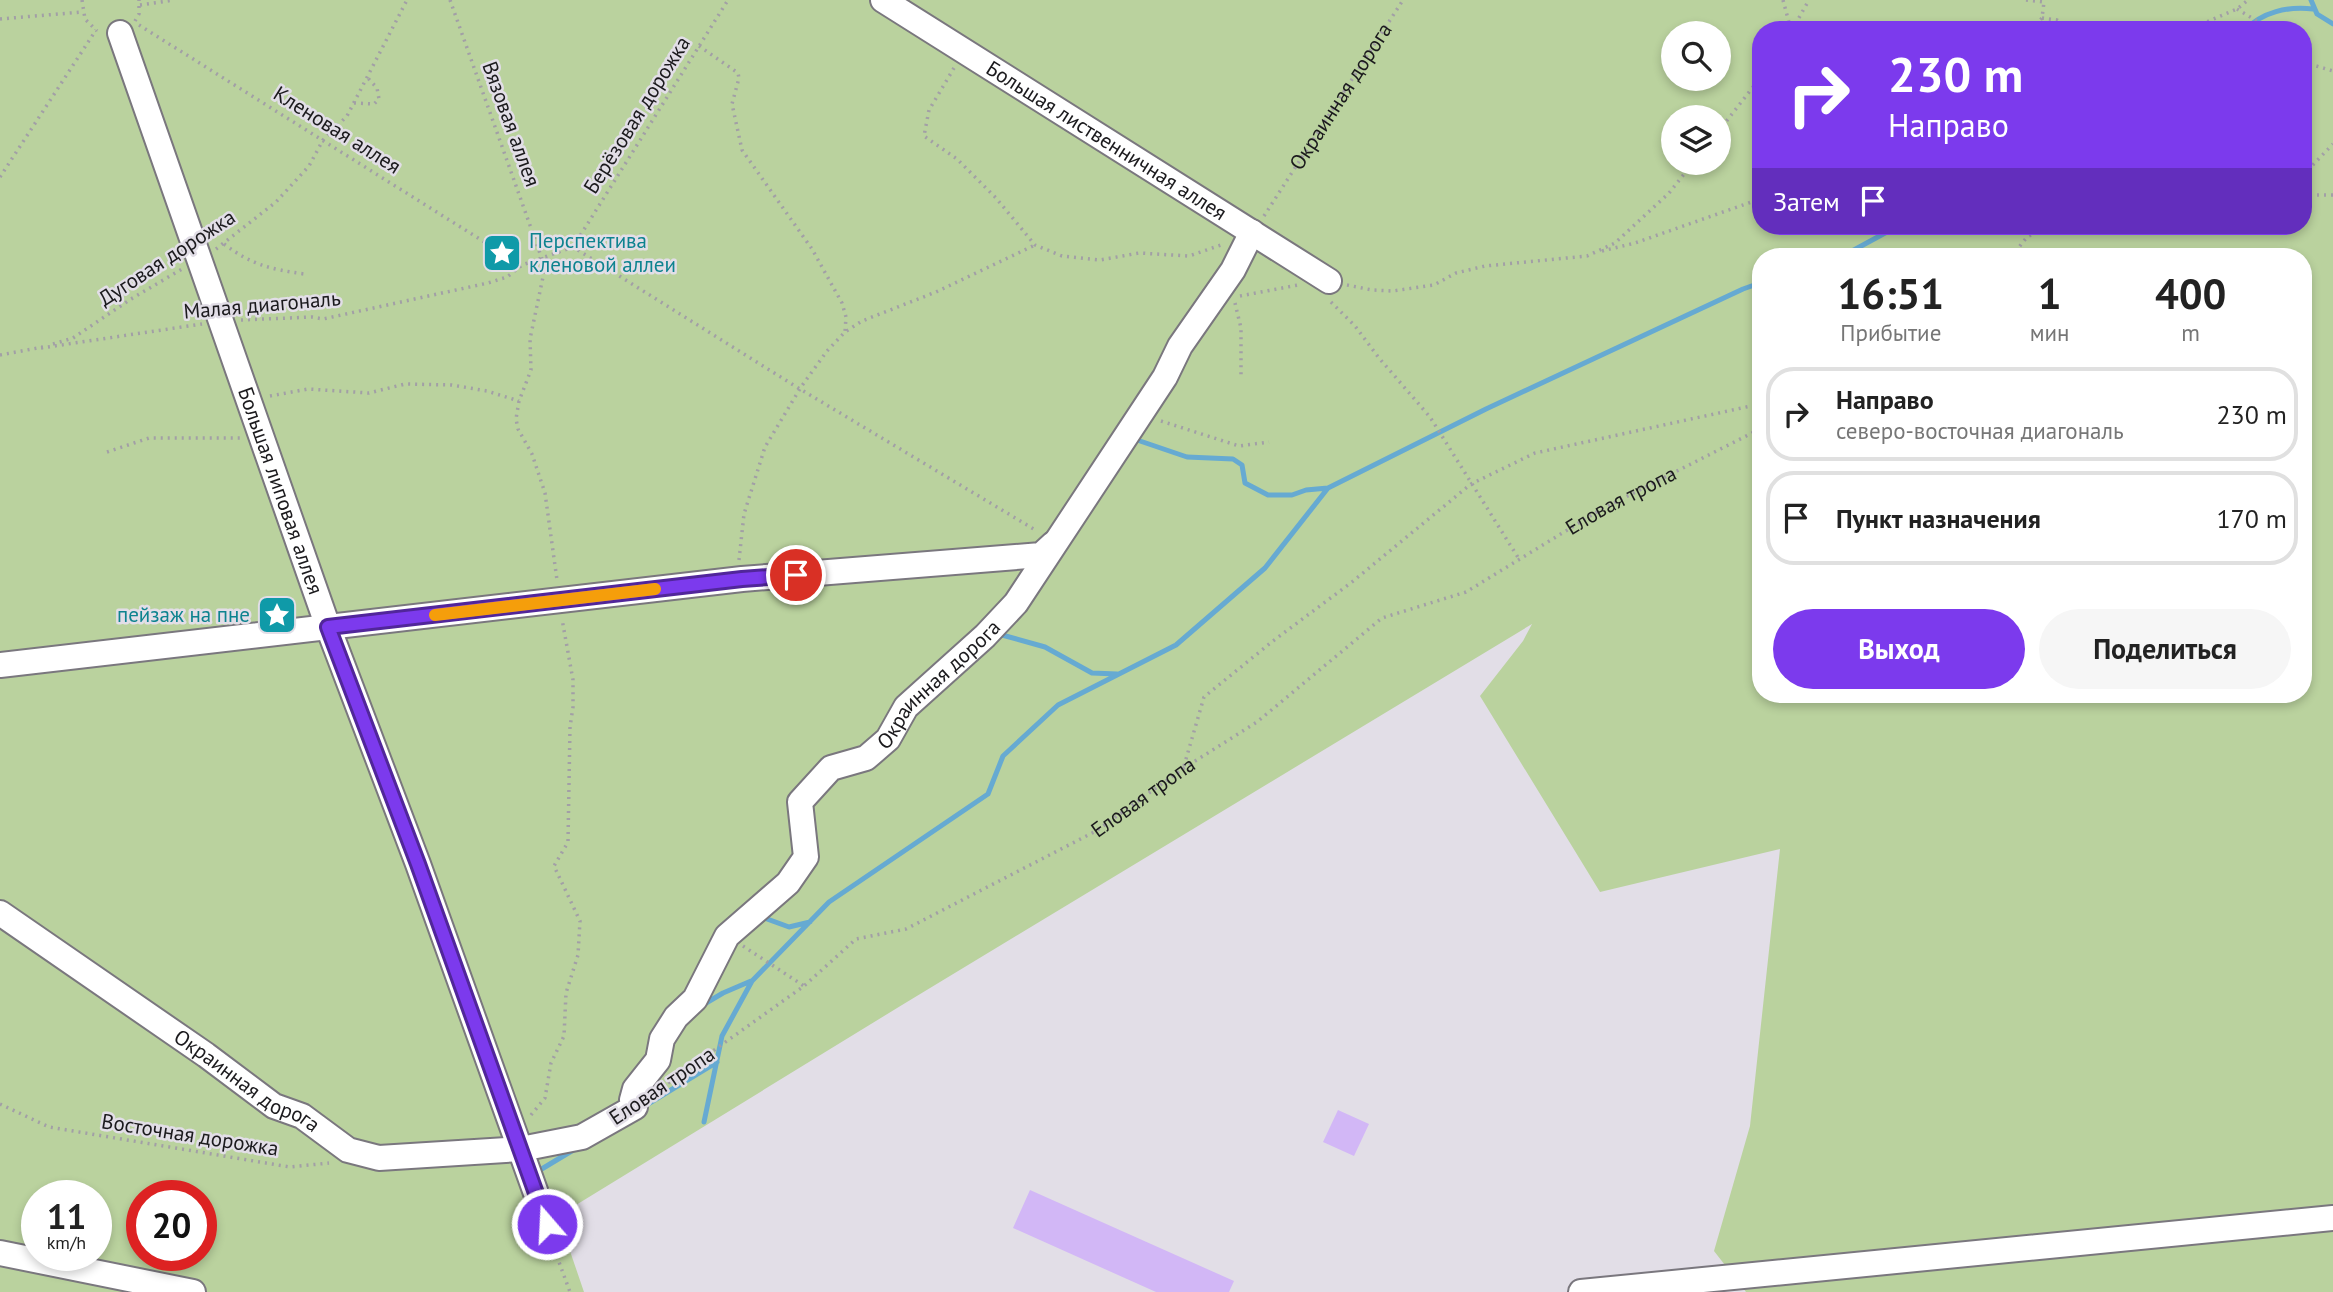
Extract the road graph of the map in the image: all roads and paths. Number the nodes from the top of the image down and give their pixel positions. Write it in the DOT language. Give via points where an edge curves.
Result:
graph roads {
  1 [pos="82,0"];
  2 [pos="174,0"];
  3 [pos="407,0"];
  4 [pos="450,0"];
  5 [pos="728,0"];
  6 [pos="883,0"];
  7 [pos="1404,0"];
  8 [pos="1783,0"];
  9 [pos="1810,0"];
  10 [pos="2026,0"];
  11 [pos="2248,0"];
  12 [pos="2043,1"];
  13 [pos="140,2"];
  14 [pos="2237,9"];
  15 [pos="82,12"];
  16 [pos="2042,18"];
  17 [pos="0,19"];
  18 [pos="1789,21"];
  19 [pos="1797,21"];
  20 [pos="2039,21"];
  21 [pos="2058,21"];
  22 [pos="2209,21"];
  23 [pos="2257,21"];
  24 [pos="117,28"];
  25 [pos="699,46"];
  26 [pos="964,51"];
  27 [pos="2312,65"];
  28 [pos="2333,71"];
  29 [pos="366,76"];
  30 [pos="1752,88"];
  31 [pos="354,103"];
  32 [pos="1731,115"];
  33 [pos="323,140"];
  34 [pos="2333,144"];
  35 [pos="2312,166"];
  36 [pos="1683,175"];
  37 [pos="0,177"];
  38 [pos="1278,195"];
  39 [pos="2312,195"];
  40 [pos="2333,195"];
  41 [pos="1752,202"];
  42 [pos="1250,235"];
  43 [pos="2031,235"];
  44 [pos="224,244"];
  45 [pos="1035,245"];
  46 [pos="573,247"];
  47 [pos="2018,248"];
  48 [pos="1587,256"];
  49 [pos="545,258"];
  50 [pos="199,259"];
  51 [pos="522,265"];
  52 [pos="304,274"];
  53 [pos="1329,290"];
  54 [pos="221,321"];
  55 [pos="845,332"];
  56 [pos="41,348"];
  57 [pos="0,355"];
  58 [pos="1241,375"];
  59 [pos="800,389"];
  60 [pos="248,400"];
  61 [pos="519,401"];
  62 [pos="1752,406"];
  63 [pos="1138,418"];
  64 [pos="1752,433"];
  65 [pos="261,434"];
  66 [pos="1269,442"];
  67 [pos="107,452"];
  68 [pos="1471,484"];
  69 [pos="1055,542"];
  70 [pos="1520,559"];
  71 [pos="742,579"];
  72 [pos="559,600"];
  73 [pos="328,627"];
  74 [pos="0,665"];
  75 [pos="1184,768"];
  76 [pos="0,913"];
  77 [pos="727,936"];
  78 [pos="804,986"];
  79 [pos="661,1088"];
  80 [pos="0,1104"];
  81 [pos="635,1107"];
  82 [pos="519,1142"];
  83 [pos="341,1162"];
  84 [pos="2333,1218"];
  85 [pos="550,1232"];
  86 [pos="0,1253"];
  87 [pos="193,1292"];
  88 [pos="570,1292"];
  89 [pos="1581,1292"];
  1 -- 15 [label="path"];
  2 -- 13 [label="path"];
  3 -- 29 [label="path, Дуговая дорожка"];
  4 -- 49 [label="path, Вязовая аллея"];
  5 -- 25 [label="path, Берёзовая дорожка"];
  6 -- 26 [label="street, Большая лиственничная аллея"];
  7 -- 38 [label="path, Окраинная дорога"];
  8 -- 18 [label="path"];
  9 -- 19 [label="path"];
  10 -- 12 [label="path"];
  11 -- 14 [label="path"];
  12 -- 16 [label="path"];
  13 -- 24 [label="path"];
  14 -- 22 [label="path"];
  14 -- 23 [label="path"];
  15 -- 17 [label="path"];
  15 -- 24 [label="path" via="90,25"];
  16 -- 20 [label="path"];
  16 -- 21 [label="path"];
  24 -- 33 [label="path, Кленовая аллея"];
  24 -- 37 [label="path"];
  24 -- 50 [label="street, Большая липовая аллея"];
  25 -- 46 [label="path, Берёзовая дорожка"];
  25 -- 55 [label="path" via="738,73 732,104 742,150 812,249 842,303"];
  26 -- 42 [label="street, Большая лиственничная аллея"];
  26 -- 45 [label="path" via="929,110 924,136 957,159"];
  27 -- 28 [label="path"];
  29 -- 31 [label="path, Дуговая дорожка"];
  29 -- 31 [label="path" via="377,88 379,99 374,104"];
  30 -- 32 [label="path"];
  31 -- 33 [label="path, Дуговая дорожка"];
  33 -- 44 [label="path, Дуговая дорожка" via="309,166 276,202"];
  33 -- 51 [label="path, Кленовая аллея"];
  34 -- 35 [label="path"];
  36 -- 48 [label="path" via="1615,243"];
  39 -- 40 [label="path"];
  41 -- 48 [label="path"];
  42 -- 45 [label="path" via="1189,256 1139,253 1100,260 1062,256"];
  42 -- 53 [label="street, Большая лиственничная аллея"];
  42 -- 63 [label="street, Окраинная дорога" via="1233,270 1180,346"];
  43 -- 47 [label="path"];
  44 -- 50 [label="path, Дуговая дорожка"];
  44 -- 52 [label="path" via="270,269"];
  45 -- 55 [label="path"];
  46 -- 49 [label="path, Малая диагональ"];
  46 -- 59 [label="path"];
  48 -- 53 [label="path" via="1485,266 1456,273 1434,285 1393,291"];
  49 -- 51 [label="path, Малая диагональ"];
  49 -- 61 [label="path" via="530,339 531,370"];
  50 -- 54 [label="street, Большая липовая аллея"];
  50 -- 56 [label="path, Дуговая дорожка" via="73,338"];
  51 -- 54 [label="path, Малая диагональ" via="488,283 323,319"];
  53 -- 58 [label="path" via="1311,282 1234,298 1241,328"];
  53 -- 68 [label="path" via="1430,417"];
  54 -- 56 [label="path, Малая диагональ"];
  54 -- 60 [label="street, Большая липовая аллея"];
  55 -- 59 [label="path"];
  56 -- 57 [label="path, Дуговая дорожка"];
  59 -- 69 [label="path"];
  59 -- 71 [label="path" via="765,447 744,514 739,560"];
  60 -- 61 [label="path" via="308,389 369,393 405,384 452,385"];
  60 -- 65 [label="street, Большая липовая аллея"];
  61 -- 72 [label="path" via="516,419 545,493"];
  62 -- 68 [label="path" via="1535,453"];
  63 -- 66 [label="path" via="1239,446"];
  63 -- 69 [label="street, Окраинная дорога"];
  64 -- 70 [label="path, Еловая тропа" via="1600,510"];
  65 -- 67 [label="path" via="238,439 149,439"];
  65 -- 73 [label="street, Большая липовая аллея"];
  68 -- 70 [label="path"];
  68 -- 75 [label="path" via="1203,697"];
  69 -- 71 [label="street" via="1041,555"];
  69 -- 77 [label="street, Окраинная дорога" via="1016,603 906,707 888,740 866,758 831,768 800,802 806,857 788,883"];
  70 -- 75 [label="path, Еловая тропа" via="1466,592 1382,618 1257,722"];
  71 -- 72 [label="street"];
  72 -- 73 [label="street"];
  72 -- 82 [label="path" via="573,680 573,707 568,842 554,866 580,921 578,955 566,993 564,1036 551,1063 545,1098 519,1127"];
  73 -- 74 [label="street"];
  73 -- 82 [label="street, Большая липовая аллея"];
  75 -- 78 [label="path, Еловая тропа" via="1096,831 906,929 856,939"];
  76 -- 82 [label="street, Окраинная дорога" via="274,1105 302,1116 348,1150 379,1158"];
  77 -- 78 [label="path"];
  77 -- 81 [label="street, Окраинная дорога" via="695,999 676,1017 658,1060 635,1089"];
  78 -- 79 [label="path, Еловая тропа"];
  80 -- 83 [label="path, Восточная дорожка" via="49,1127 290,1167"];
  81 -- 82 [label="street, Еловая тропа" via="582,1137"];
  82 -- 85 [label="street, Большая липовая аллея"];
  84 -- 89 [label="street"];
  85 -- 88 [label="path"];
  86 -- 87 [label="street"];
}
